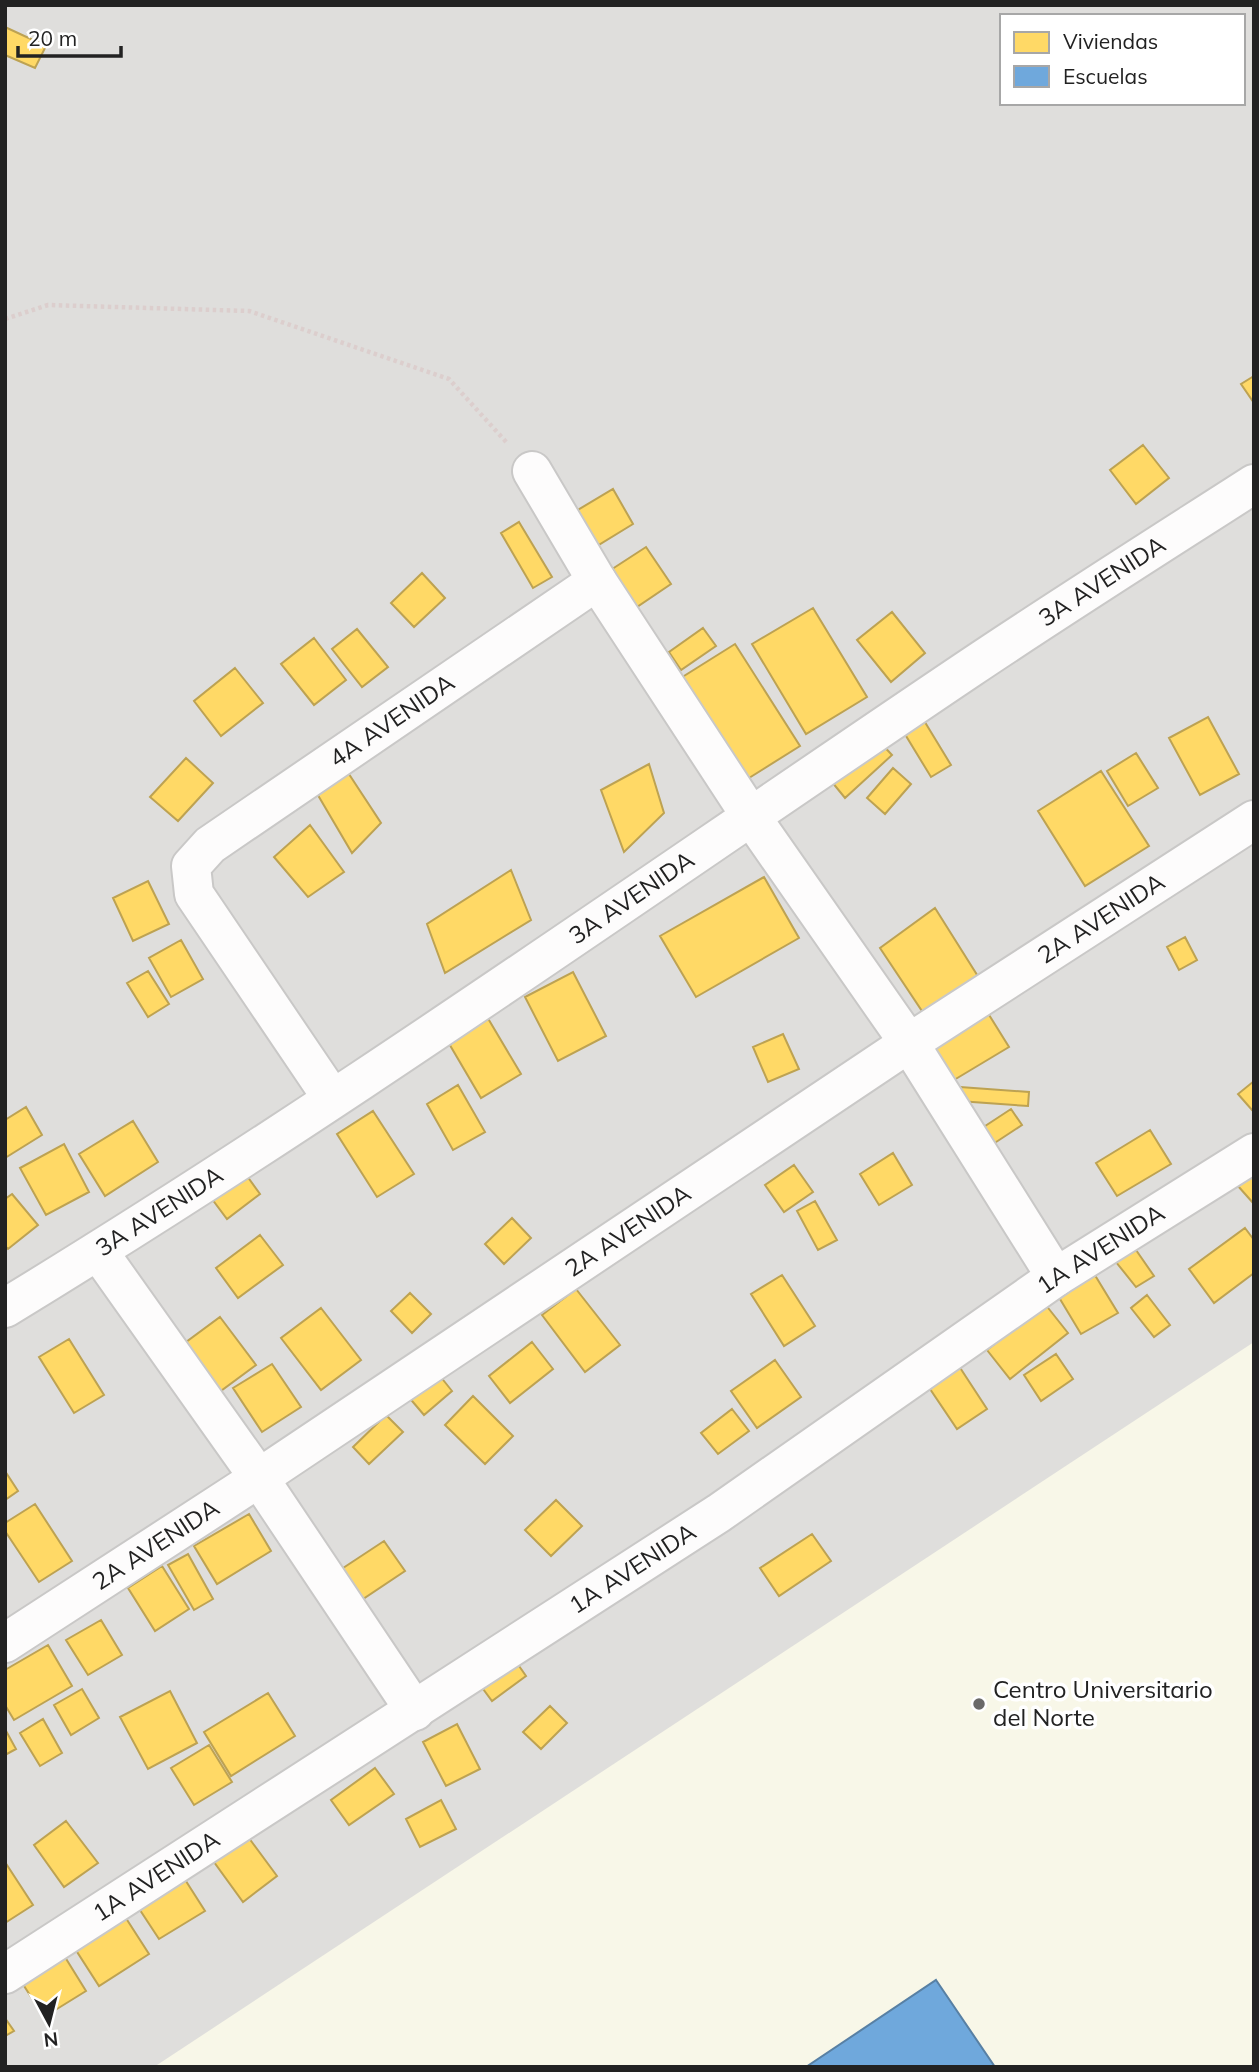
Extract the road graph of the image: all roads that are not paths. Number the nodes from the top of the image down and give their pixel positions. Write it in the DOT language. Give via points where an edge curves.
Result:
graph roads {
  1 [pos="533,471"];
  2 [pos="1254,484"];
  3 [pos="597,581"];
  4 [pos="752,818"];
  5 [pos="1254,820"];
  6 [pos="909,1043"];
  7 [pos="332,1098"];
  8 [pos="1254,1153"];
  9 [pos="98,1251"];
  10 [pos="1056,1277"];
  11 [pos="5,1308"];
  12 [pos="258,1478"];
  13 [pos="5,1643"];
  14 [pos="415,1710"];
  15 [pos="5,1973"];
  1 -- 3 [label="street"];
  2 -- 4 [label="street, 3A AVENIDA" via="971,667"];
  3 -- 4 [label="street"];
  3 -- 7 [label="street, 4A AVENIDA" via="210,845 191,866 194,894"];
  4 -- 6 [label="street"];
  4 -- 7 [label="street, 3A AVENIDA"];
  5 -- 6 [label="street, 2A AVENIDA"];
  6 -- 10 [label="street"];
  6 -- 12 [label="street, 2A AVENIDA"];
  7 -- 9 [label="street, 3A AVENIDA"];
  8 -- 10 [label="street, 1A AVENIDA"];
  9 -- 11 [label="street, 3A AVENIDA"];
  9 -- 12 [label="street"];
  10 -- 14 [label="street, 1A AVENIDA" via="719,1513"];
  12 -- 13 [label="street, 2A AVENIDA"];
  12 -- 14 [label="street"];
  14 -- 15 [label="street, 1A AVENIDA"];
}
